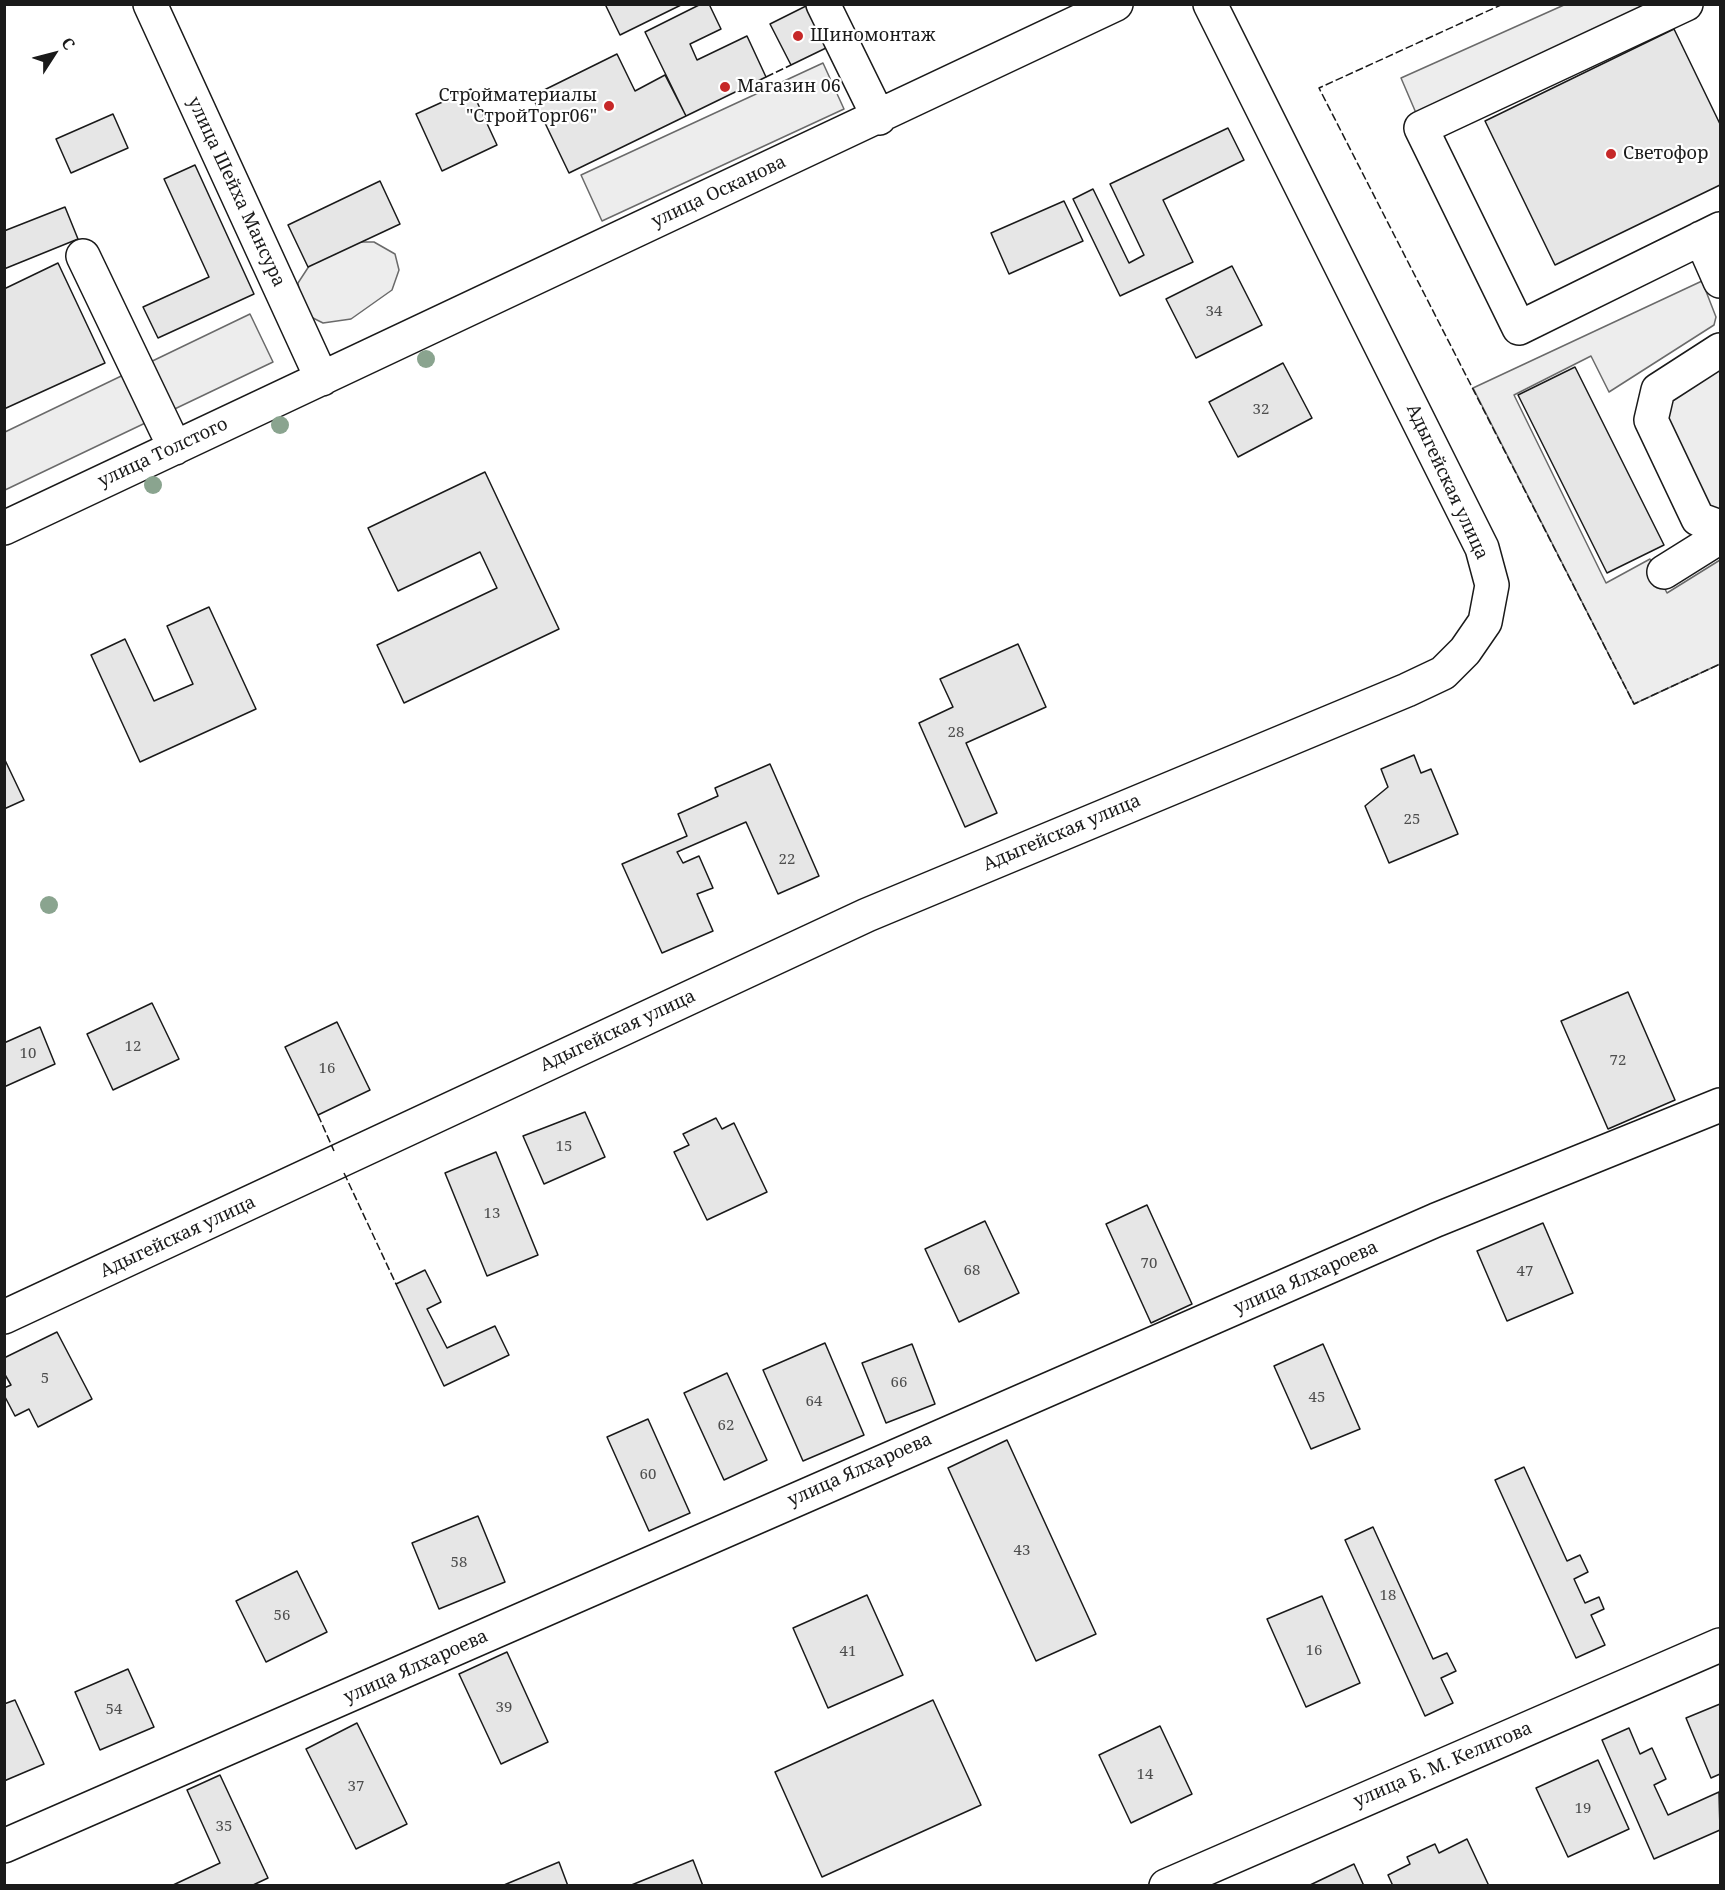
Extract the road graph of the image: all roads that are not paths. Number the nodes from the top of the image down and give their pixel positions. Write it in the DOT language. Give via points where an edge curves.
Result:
graph roads {
  1 [pos="150,4"];
  2 [pos="823,4"];
  3 [pos="1116,4"];
  4 [pos="1210,4"];
  5 [pos="1686,4"];
  6 [pos="879,118"];
  7 [pos="1711,234"];
  8 [pos="83,256"];
  9 [pos="1720,281"];
  10 [pos="1720,350"];
  11 [pos="322,379"];
  12 [pos="175,448"];
  13 [pos="1720,527"];
  14 [pos="4,528"];
  15 [pos="1720,537"];
  16 [pos="1664,572"];
  17 [pos="1720,1105"];
  18 [pos="4,1317"];
  19 [pos="1720,1645"];
  20 [pos="4,1846"];
  21 [pos="1166,1886"];
  1 -- 11 [label="street, улица Шейха Мансура"];
  2 -- 6 [label="street"];
  3 -- 6 [label="street, улица Осканова"];
  4 -- 18 [label="street, Адыгейская улица" via="1482,548 1491,585 1485,622 1466,651 1443,673 1407,690 867,915"];
  5 -- 7 [label="street" via="1421,128 1518,328"];
  6 -- 11 [label="street, улица Осканова"];
  7 -- 9 [label="street"];
  8 -- 12 [label="street"];
  10 -- 13 [label="street" via="1658,390 1651,420 1698,519"];
  11 -- 12 [label="street, улица Толстого"];
  12 -- 14 [label="street, улица Толстого"];
  15 -- 16 [label="street"];
  17 -- 20 [label="street, улица Ялхароева" via="1436,1220"];
  19 -- 21 [label="street, улица Б. М. Келигова"];
}
